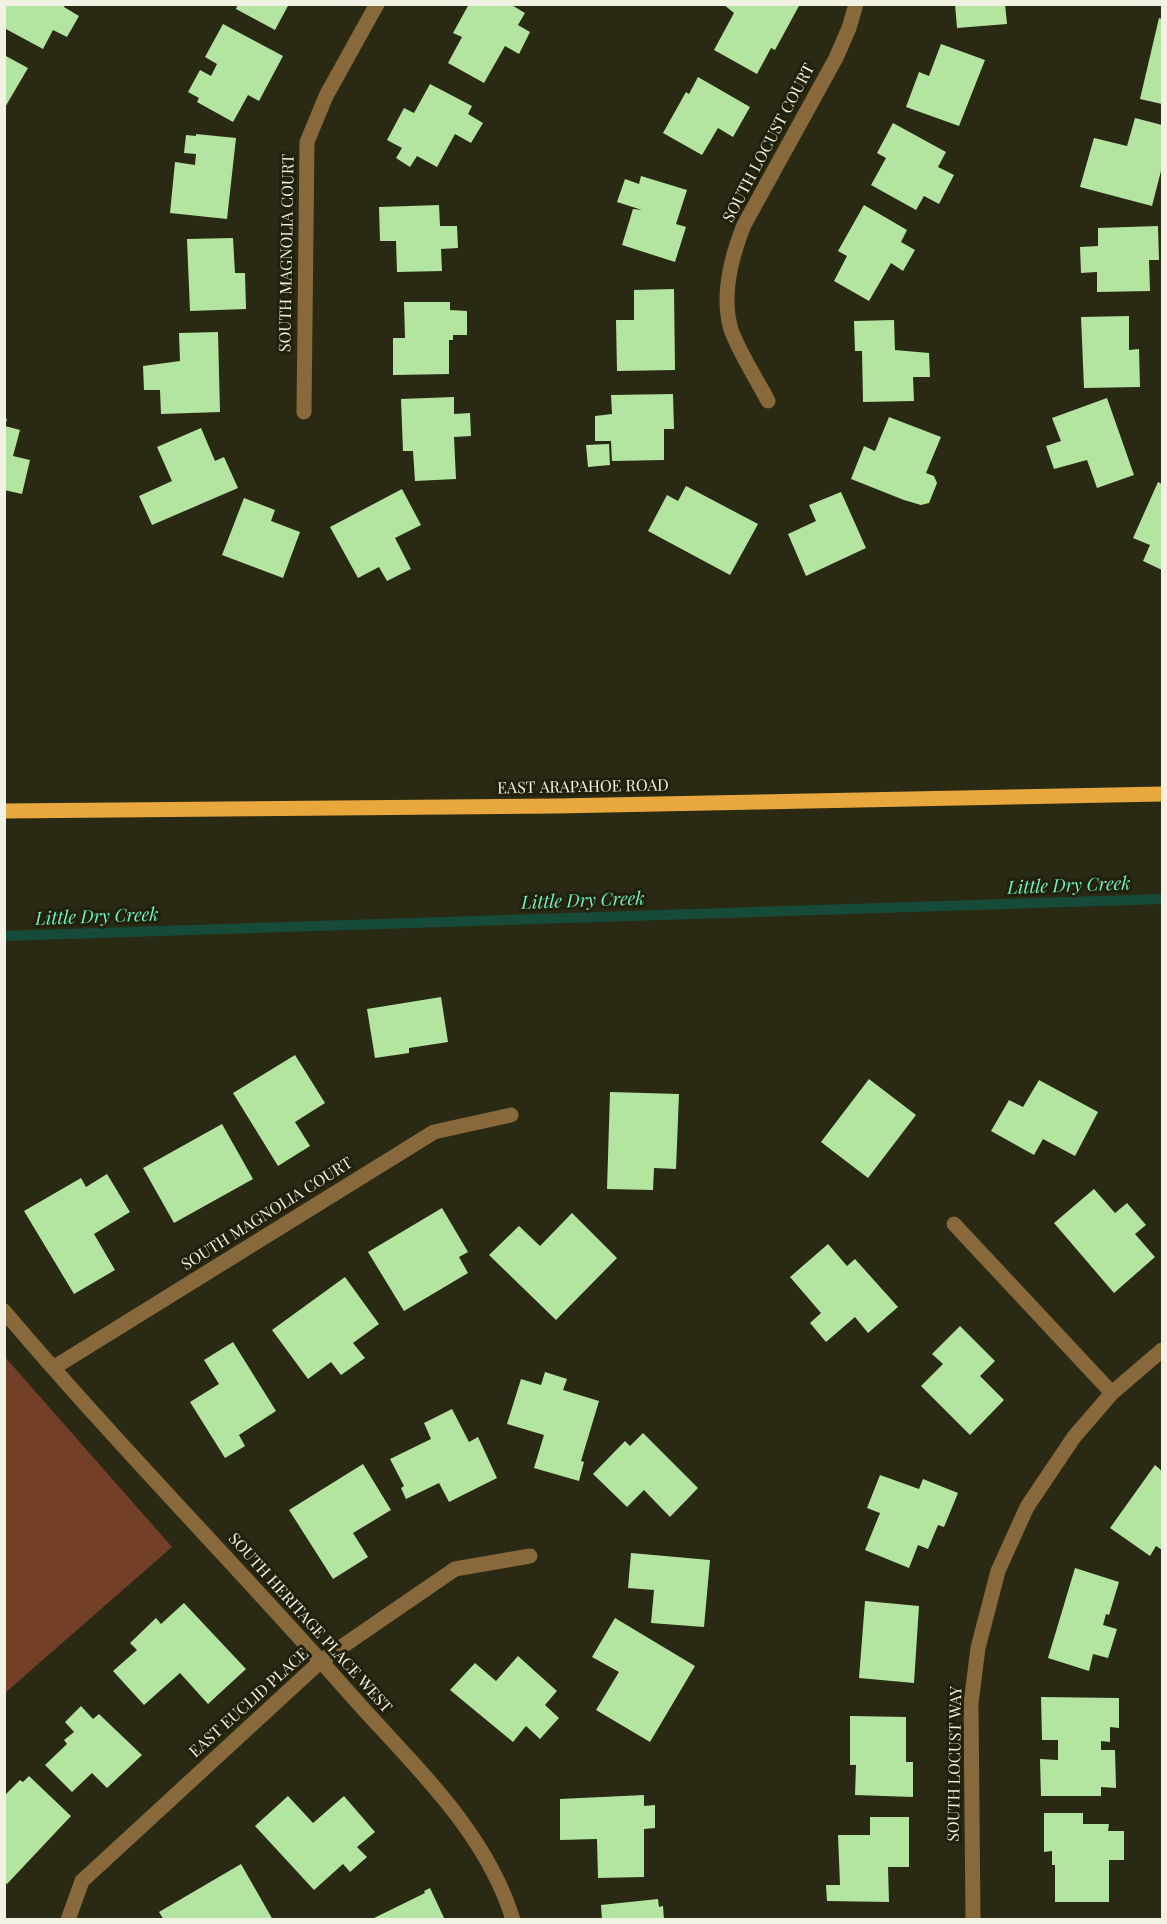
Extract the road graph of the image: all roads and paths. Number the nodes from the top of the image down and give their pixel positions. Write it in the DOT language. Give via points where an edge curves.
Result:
graph roads {
  1 [pos="377,4"];
  2 [pos="855,4"];
  3 [pos="768,401"];
  4 [pos="304,412"];
  5 [pos="1162,794"];
  6 [pos="4,811"];
  7 [pos="511,1115"];
  8 [pos="954,1224"];
  9 [pos="4,1311"];
  10 [pos="1162,1350"];
  11 [pos="53,1368"];
  12 [pos="1112,1393"];
  13 [pos="530,1556"];
  14 [pos="321,1661"];
  15 [pos="68,1920"];
  16 [pos="513,1920"];
  17 [pos="973,1920"];
  1 -- 4 [label="street, SOUTH MAGNOLIA COURT" via="326,96 307,141"];
  2 -- 3 [label="street, SOUTH LOCUST COURT" via="836,58 744,225 734,252 728,298 730,327"];
  5 -- 6 [label="main road, EAST ARAPAHOE ROAD" via="557,806"];
  7 -- 11 [label="street, SOUTH MAGNOLIA COURT" via="434,1132"];
  8 -- 12 [label="street"];
  9 -- 11 [label="street, SOUTH HERITAGE PLACE WEST"];
  10 -- 12 [label="street, SOUTH LOCUST WAY"];
  11 -- 14 [label="street, SOUTH HERITAGE PLACE WEST"];
  12 -- 17 [label="street, SOUTH LOCUST WAY" via="1074,1437 1028,1507 998,1571 978,1648 971,1703"];
  13 -- 14 [label="street, EAST EUCLID PLACE" via="455,1569"];
  14 -- 15 [label="street, EAST EUCLID PLACE" via="82,1881"];
  14 -- 16 [label="street, SOUTH HERITAGE PLACE WEST" via="457,1815 491,1866"];
}
